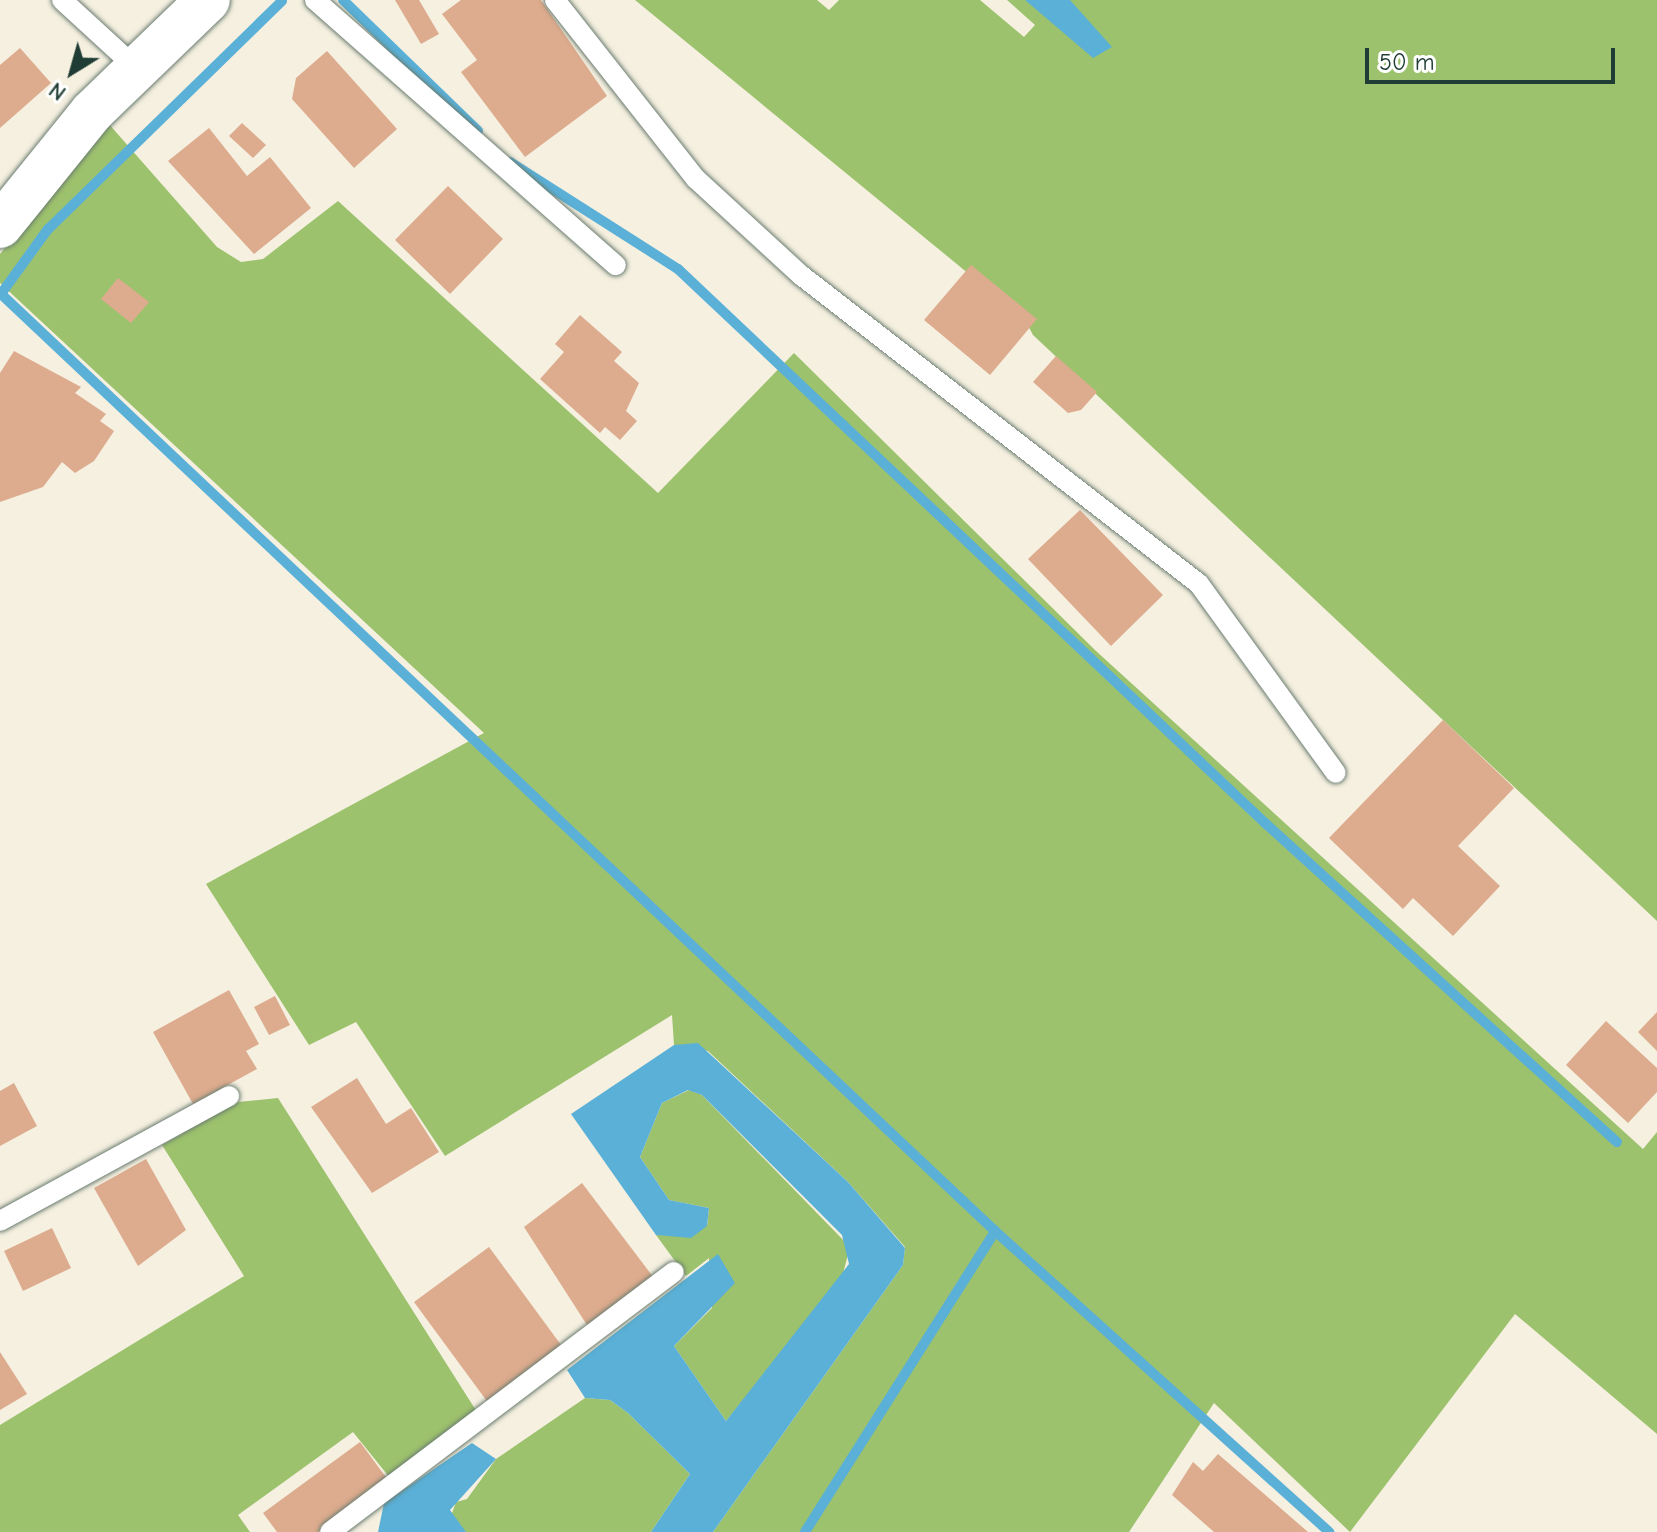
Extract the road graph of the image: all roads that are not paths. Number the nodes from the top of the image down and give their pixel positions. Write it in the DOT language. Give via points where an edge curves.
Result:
graph roads {
  1 [pos="62,0"];
  2 [pos="208,0"];
  3 [pos="315,0"];
  4 [pos="555,0"];
  5 [pos="135,67"];
  6 [pos="0,226"];
  7 [pos="616,265"];
  8 [pos="1336,773"];
  9 [pos="229,1096"];
  10 [pos="0,1221"];
  11 [pos="674,1272"];
  12 [pos="330,1532"];
  1 -- 5 [label="lane"];
  2 -- 5 [label="street"];
  3 -- 7 [label="lane"];
  4 -- 8 [label="lane" via="696,179 802,276 1199,584"];
  5 -- 6 [label="street"];
  9 -- 10 [label="lane"];
  11 -- 12 [label="lane"];
}
